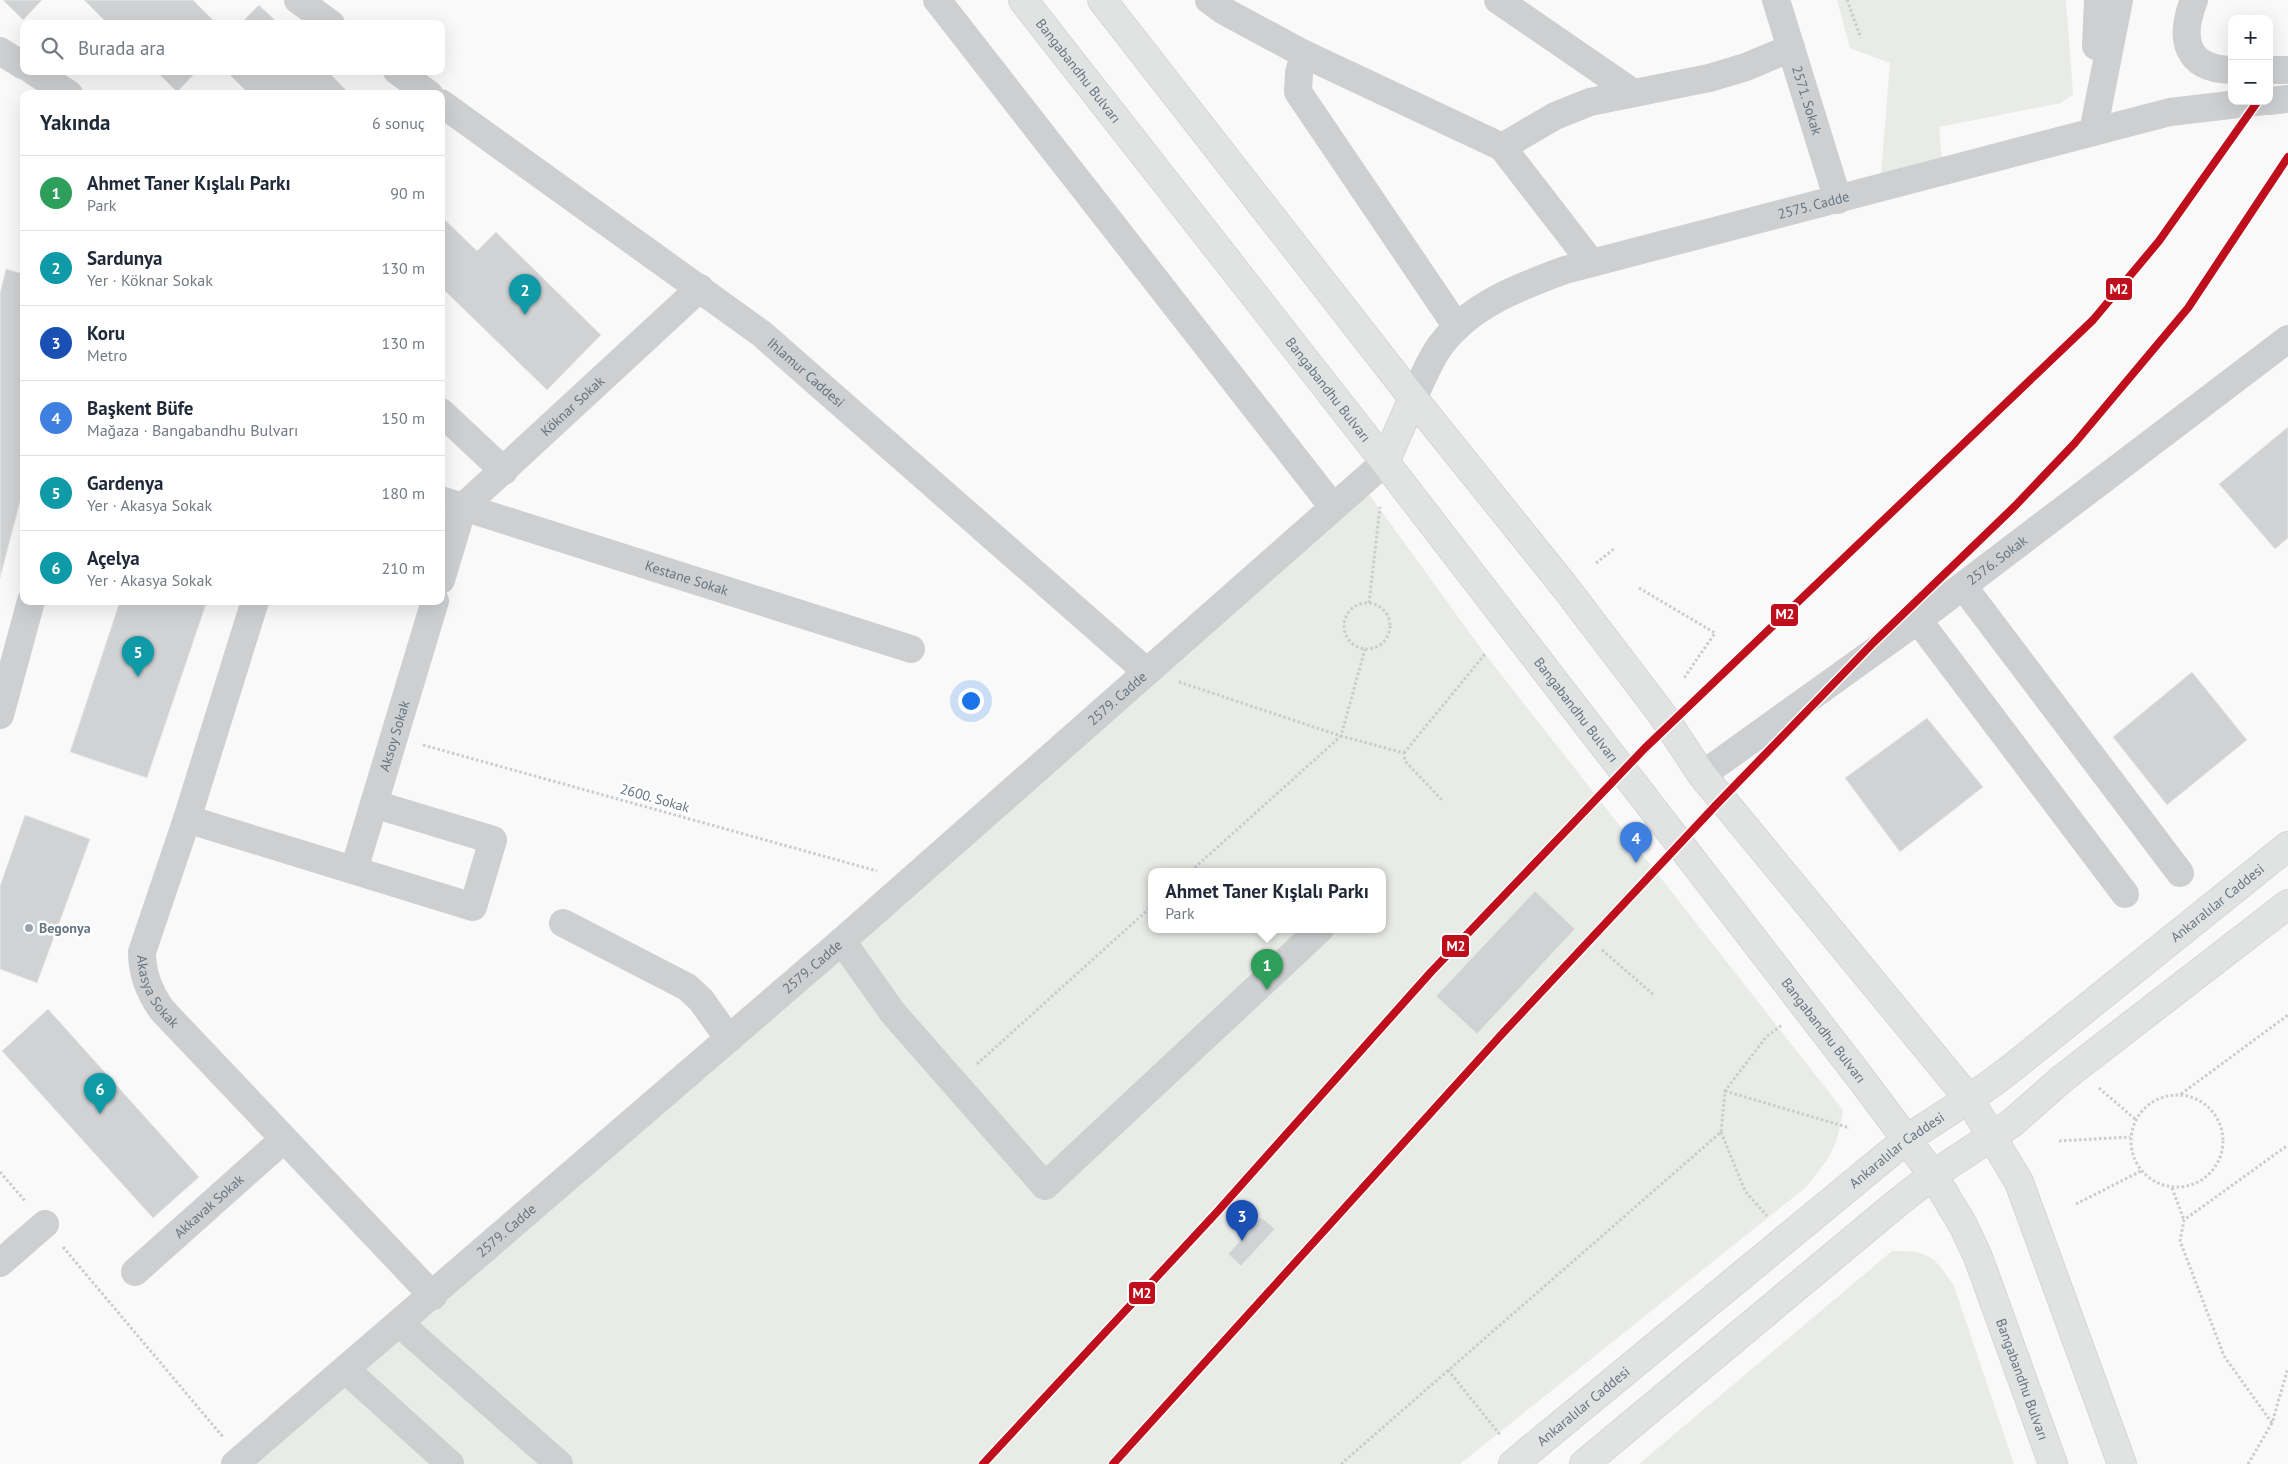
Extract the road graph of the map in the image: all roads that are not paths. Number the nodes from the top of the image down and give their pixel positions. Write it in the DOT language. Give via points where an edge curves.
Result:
graph roads {
  1 [pos="298,0"];
  2 [pos="937,0"];
  3 [pos="1023,0"];
  4 [pos="1102,0"];
  5 [pos="1209,0"];
  6 [pos="1498,0"];
  7 [pos="1776,0"];
  8 [pos="2098,0"];
  9 [pos="2119,0"];
  10 [pos="2194,0"];
  11 [pos="326,20"];
  12 [pos="1791,48"];
  13 [pos="0,51"];
  14 [pos="1304,54"];
  15 [pos="20,64"];
  16 [pos="2228,70"];
  17 [pos="2273,70"];
  18 [pos="2288,70"];
  19 [pos="39,75"];
  20 [pos="403,75"];
  21 [pos="63,90"];
  22 [pos="423,90"];
  23 [pos="1632,92"];
  24 [pos="2288,99"];
  25 [pos="2273,101"];
  26 [pos="2230,105"];
  27 [pos="445,106"];
  28 [pos="2093,132"];
  29 [pos="1502,146"];
  30 [pos="1838,200"];
  31 [pos="1591,262"];
  32 [pos="700,288"];
  33 [pos="1457,327"];
  34 [pos="2288,339"];
  35 [pos="1413,398"];
  36 [pos="445,416"];
  37 [pos="1385,462"];
  38 [pos="504,471"];
  39 [pos="452,504"];
  40 [pos="1333,507"];
  41 [pos="445,552"];
  42 [pos="1962,586"];
  43 [pos="30,605"];
  44 [pos="254,605"];
  45 [pos="434,605"];
  46 [pos="1918,620"];
  47 [pos="912,649"];
  48 [pos="1148,672"];
  49 [pos="0,715"];
  50 [pos="1702,775"];
  51 [pos="374,804"];
  52 [pos="187,819"];
  53 [pos="2288,846"];
  54 [pos="354,870"];
  55 [pos="2180,873"];
  56 [pos="2125,894"];
  57 [pos="2288,904"];
  58 [pos="563,923"];
  59 [pos="1316,933"];
  60 [pos="842,941"];
  61 [pos="729,1039"];
  62 [pos="1969,1099"];
  63 [pos="1993,1137"];
  64 [pos="1907,1139"];
  65 [pos="283,1140"];
  66 [pos="1933,1175"];
  67 [pos="45,1224"];
  68 [pos="0,1263"];
  69 [pos="135,1272"];
  70 [pos="433,1296"];
  71 [pos="400,1324"];
  72 [pos="346,1370"];
  73 [pos="1510,1453"];
  74 [pos="238,1461"];
  75 [pos="450,1464"];
  76 [pos="559,1464"];
  77 [pos="1584,1464"];
  78 [pos="2053,1464"];
  79 [pos="2122,1464"];
  1 -- 11 [label="street"];
  2 -- 40 [label="street"];
  3 -- 37 [label="main road, Bangabandhu Bulvarı"];
  4 -- 35 [label="main road"];
  5 -- 14 [label="street"];
  6 -- 23 [label="street"];
  7 -- 12 [label="street, 2571. Sokak"];
  8 -- 28 [label="street"];
  9 -- 28 [label="street"];
  10 -- 16 [label="street" via="2186,22 2194,57 2203,65"];
  12 -- 23 [label="street" via="1746,68 1710,78"];
  12 -- 30 [label="street, 2571. Sokak"];
  13 -- 15 [label="street"];
  14 -- 29 [label="street"];
  14 -- 33 [label="street" via="1298,92"];
  17 -- 18 [label="street"];
  19 -- 21 [label="street"];
  20 -- 22 [label="street"];
  23 -- 29 [label="street" via="1590,102 1555,116"];
  24 -- 25 [label="street"];
  26 -- 28 [label="street, 2575. Cadde" via="2170,112"];
  27 -- 32 [label="street, Ihlamur Caddesi"];
  28 -- 30 [label="street, 2575. Cadde"];
  29 -- 31 [label="street"];
  30 -- 31 [label="street, 2575. Cadde"];
  31 -- 33 [label="street, 2575. Cadde" via="1499,297"];
  32 -- 38 [label="street, Köknar Sokak"];
  32 -- 48 [label="street, Ihlamur Caddesi" via="793,360"];
  33 -- 35 [label="street, 2575. Cadde" via="1440,346"];
  34 -- 42 [label="street, 2576. Sokak"];
  35 -- 37 [label="main road"];
  35 -- 50 [label="main road" via="1565,587 1661,713"];
  36 -- 38 [label="street"];
  37 -- 40 [label="street, 2579. Cadde"];
  37 -- 64 [label="main road, Bangabandhu Bulvarı"];
  38 -- 39 [label="street, Köknar Sokak"];
  39 -- 41 [label="street"];
  39 -- 47 [label="street, Kestane Sokak"];
  40 -- 48 [label="street, 2579. Cadde"];
  42 -- 46 [label="street, 2576. Sokak"];
  42 -- 55 [label="street"];
  43 -- 49 [label="street"];
  44 -- 52 [label="street, Akasya Sokak"];
  45 -- 51 [label="street, Aksoy Sokak"];
  46 -- 50 [label="street, 2576. Sokak"];
  46 -- 56 [label="street"];
  48 -- 60 [label="street, 2579. Cadde"];
  50 -- 62 [label="main road"];
  51 -- 54 [label="street, Aksoy Sokak"];
  51 -- 54 [label="street" via="493,840 473,906"];
  52 -- 54 [label="street"];
  52 -- 65 [label="street, Akasya Sokak" via="142,952 144,974 162,1010"];
  53 -- 62 [label="main road, Ankaralılar Caddesi"];
  57 -- 63 [label="main road" via="2063,1078 2029,1110"];
  58 -- 61 [label="street" via="687,986"];
  59 -- 60 [label="street" via="1045,1186 893,1013"];
  60 -- 61 [label="street, 2579. Cadde"];
  61 -- 70 [label="street, 2579. Cadde"];
  62 -- 63 [label="main road"];
  62 -- 64 [label="main road, Ankaralılar Caddesi"];
  63 -- 66 [label="main road"];
  63 -- 79 [label="main road" via="2019,1182"];
  64 -- 66 [label="main road, Bangabandhu Bulvarı"];
  64 -- 73 [label="main road, Ankaralılar Caddesi"];
  65 -- 69 [label="street, Akkavak Sokak"];
  65 -- 70 [label="street, Akasya Sokak"];
  66 -- 77 [label="main road"];
  66 -- 78 [label="main road, Bangabandhu Bulvarı" via="1956,1211 1978,1256"];
  67 -- 68 [label="street"];
  70 -- 71 [label="street, 2579. Cadde"];
  71 -- 72 [label="street, 2579. Cadde"];
  71 -- 76 [label="street"];
  72 -- 74 [label="street, 2579. Cadde"];
  72 -- 75 [label="street"];
}
